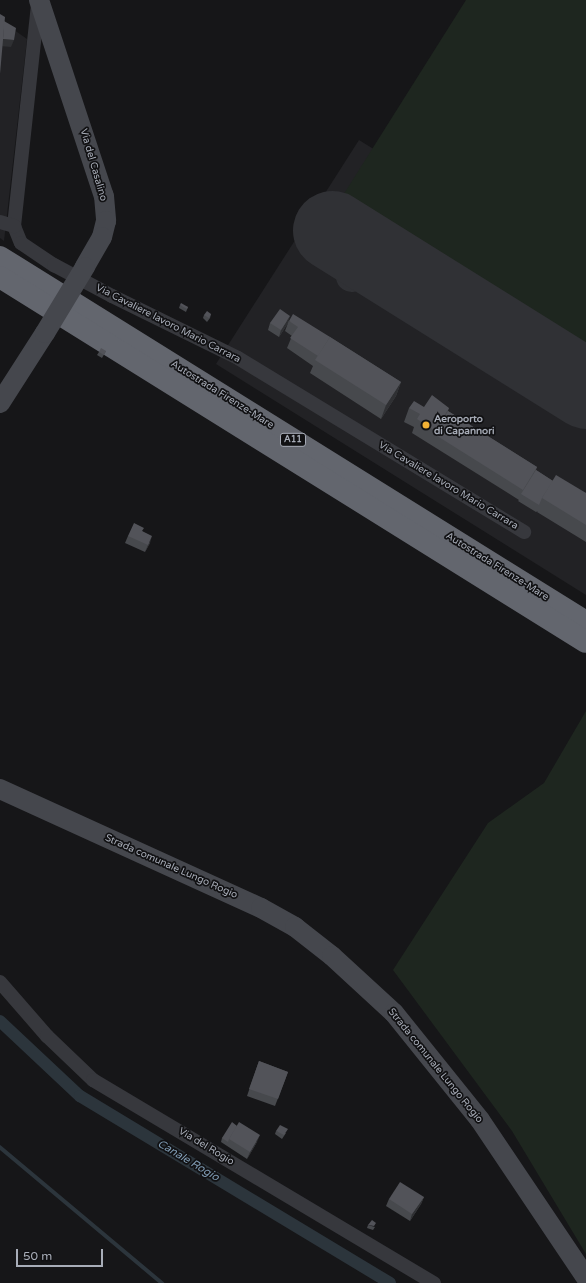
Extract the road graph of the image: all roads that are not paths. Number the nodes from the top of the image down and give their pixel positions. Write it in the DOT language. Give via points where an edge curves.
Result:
graph roads {
  1 [pos="39,0"];
  2 [pos="0,222"];
  3 [pos="14,226"];
  4 [pos="0,257"];
  5 [pos="0,277"];
  6 [pos="0,403"];
  7 [pos="524,532"];
  8 [pos="586,622"];
  9 [pos="586,642"];
  10 [pos="0,789"];
  11 [pos="0,982"];
  12 [pos="586,1278"];
  13 [pos="434,1283"];
  1 -- 3 [label="street"];
  1 -- 6 [label="street, Via del Casalino, bridge" via="104,196 106,221 102,237 85,267"];
  2 -- 3 [label="street"];
  3 -- 7 [label="street, Via Cavaliere lavoro Mario Carrara" via="21,243 54,265 234,356"];
  4 -- 8 [label="highway, Autostrada Firenze-Mare / A11"];
  5 -- 9 [label="highway, Autostrada Firenze-Mare / A11"];
  10 -- 12 [label="street, Strada comunale Lungo Rogio" via="261,908 295,927 332,956 394,1013 480,1120"];
  11 -- 13 [label="street, Via del Rogio" via="48,1036 93,1080"];
}
